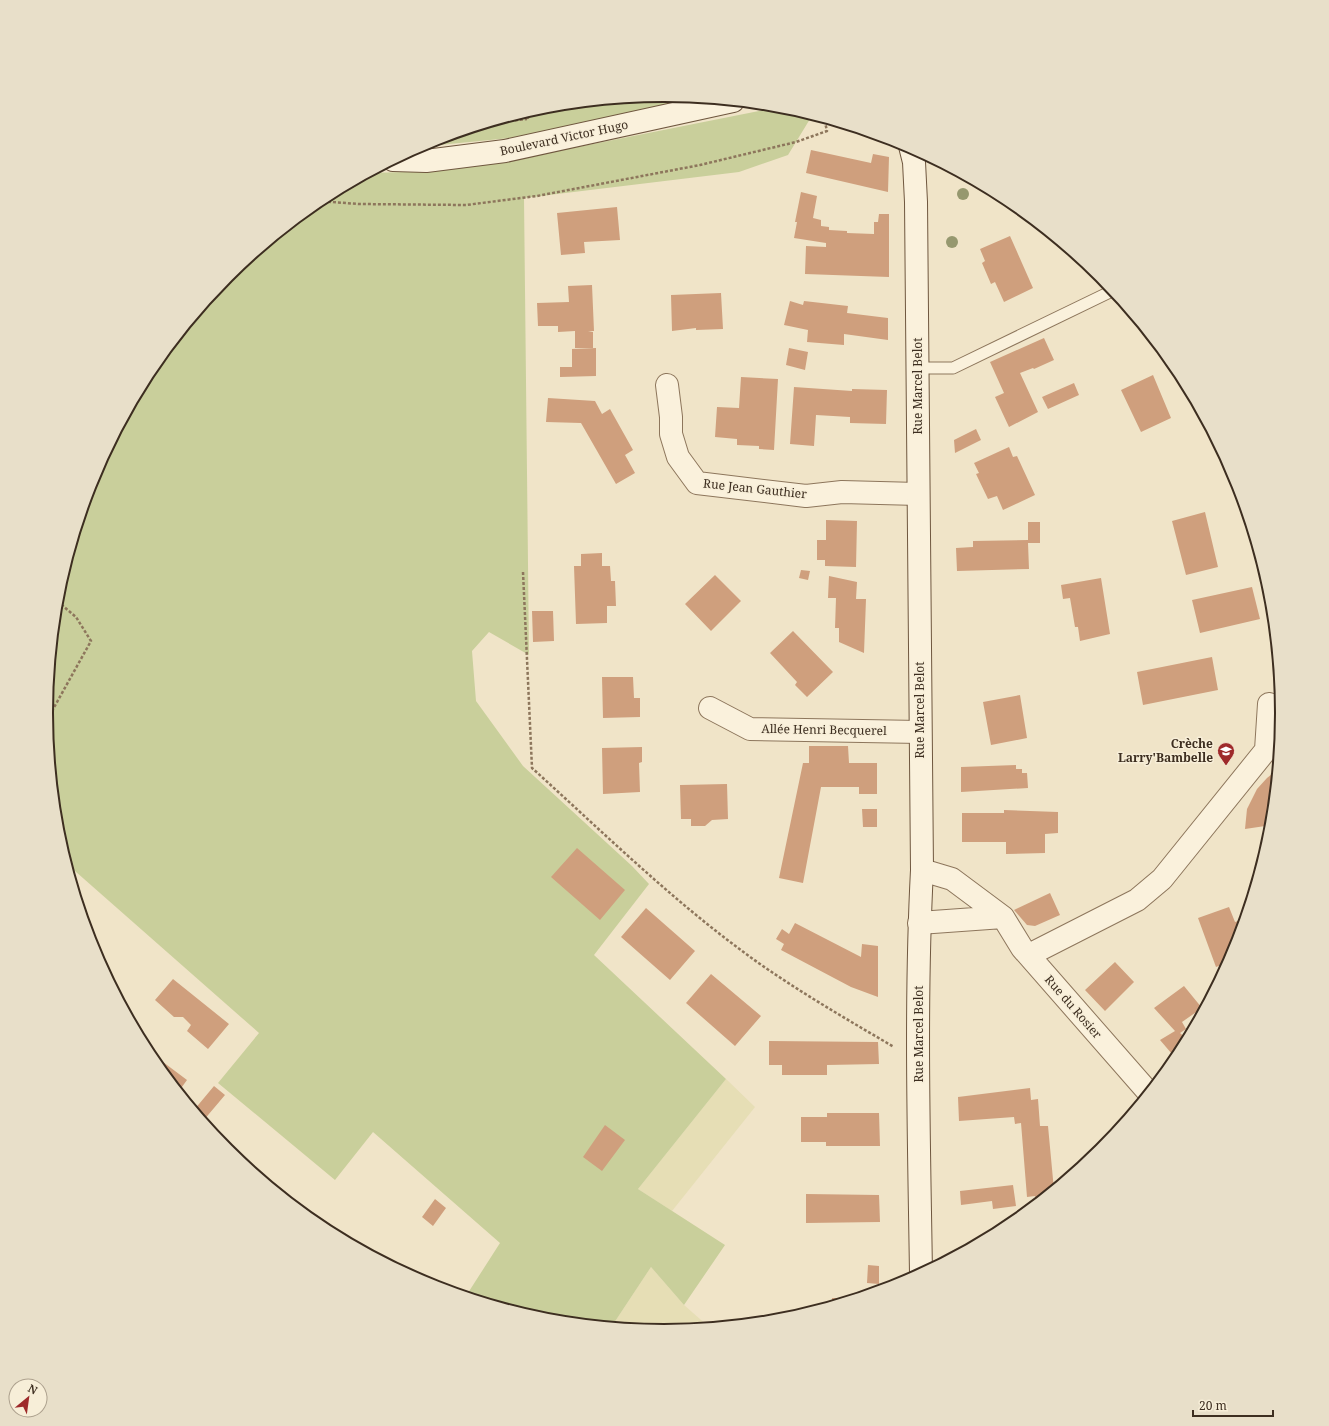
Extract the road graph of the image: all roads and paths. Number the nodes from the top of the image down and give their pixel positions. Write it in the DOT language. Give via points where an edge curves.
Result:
graph roads {
  1 [pos="718,104"];
  2 [pos="536,117"];
  3 [pos="528,119"];
  4 [pos="511,121"];
  5 [pos="825,123"];
  6 [pos="912,154"];
  7 [pos="404,160"];
  8 [pos="330,202"];
  9 [pos="1108,293"];
  10 [pos="918,368"];
  11 [pos="667,385"];
  12 [pos="918,494"];
  13 [pos="523,572"];
  14 [pos="63,605"];
  15 [pos="1275,703"];
  16 [pos="710,708"];
  17 [pos="53,709"];
  18 [pos="920,732"];
  19 [pos="922,870"];
  20 [pos="1003,917"];
  21 [pos="919,923"];
  22 [pos="1029,955"];
  23 [pos="918,1061"];
  24 [pos="1145,1091"];
  25 [pos="921,1268"];
  1 -- 7 [label="main road, Boulevard Victor Hugo" via="505,152 426,161"];
  2 -- 3 [label="path"];
  3 -- 4 [label="path"];
  5 -- 8 [label="path" via="827,131 796,142 700,165 536,196 466,205"];
  6 -- 10 [label="main road, Rue Marcel Belot" via="916,202"];
  9 -- 10 [label="lane" via="953,368"];
  10 -- 12 [label="main road, Rue Marcel Belot"];
  11 -- 12 [label="main road, Rue Jean Gauthier" via="671,434 678,457 697,483 806,496 842,492"];
  12 -- 18 [label="main road, Rue Marcel Belot"];
  13 -- 23 [label="path" via="532,768 668,892 758,963 812,1000"];
  14 -- 17 [label="path" via="76,617 91,641"];
  15 -- 22 [label="main road" via="1266,750 1162,878 1137,900"];
  16 -- 18 [label="main road, Allée Henri Becquerel" via="750,728"];
  18 -- 19 [label="main road, Rue Marcel Belot"];
  19 -- 20 [label="main road, Rue du Rosier" via="952,879"];
  19 -- 21 [label="main road, Rue Marcel Belot"];
  20 -- 21 [label="main road"];
  20 -- 22 [label="main road, Rue du Rosier"];
  21 -- 23 [label="main road, Rue Marcel Belot"];
  22 -- 24 [label="main road, Rue du Rosier"];
  23 -- 25 [label="main road, Rue Marcel Belot"];
}
